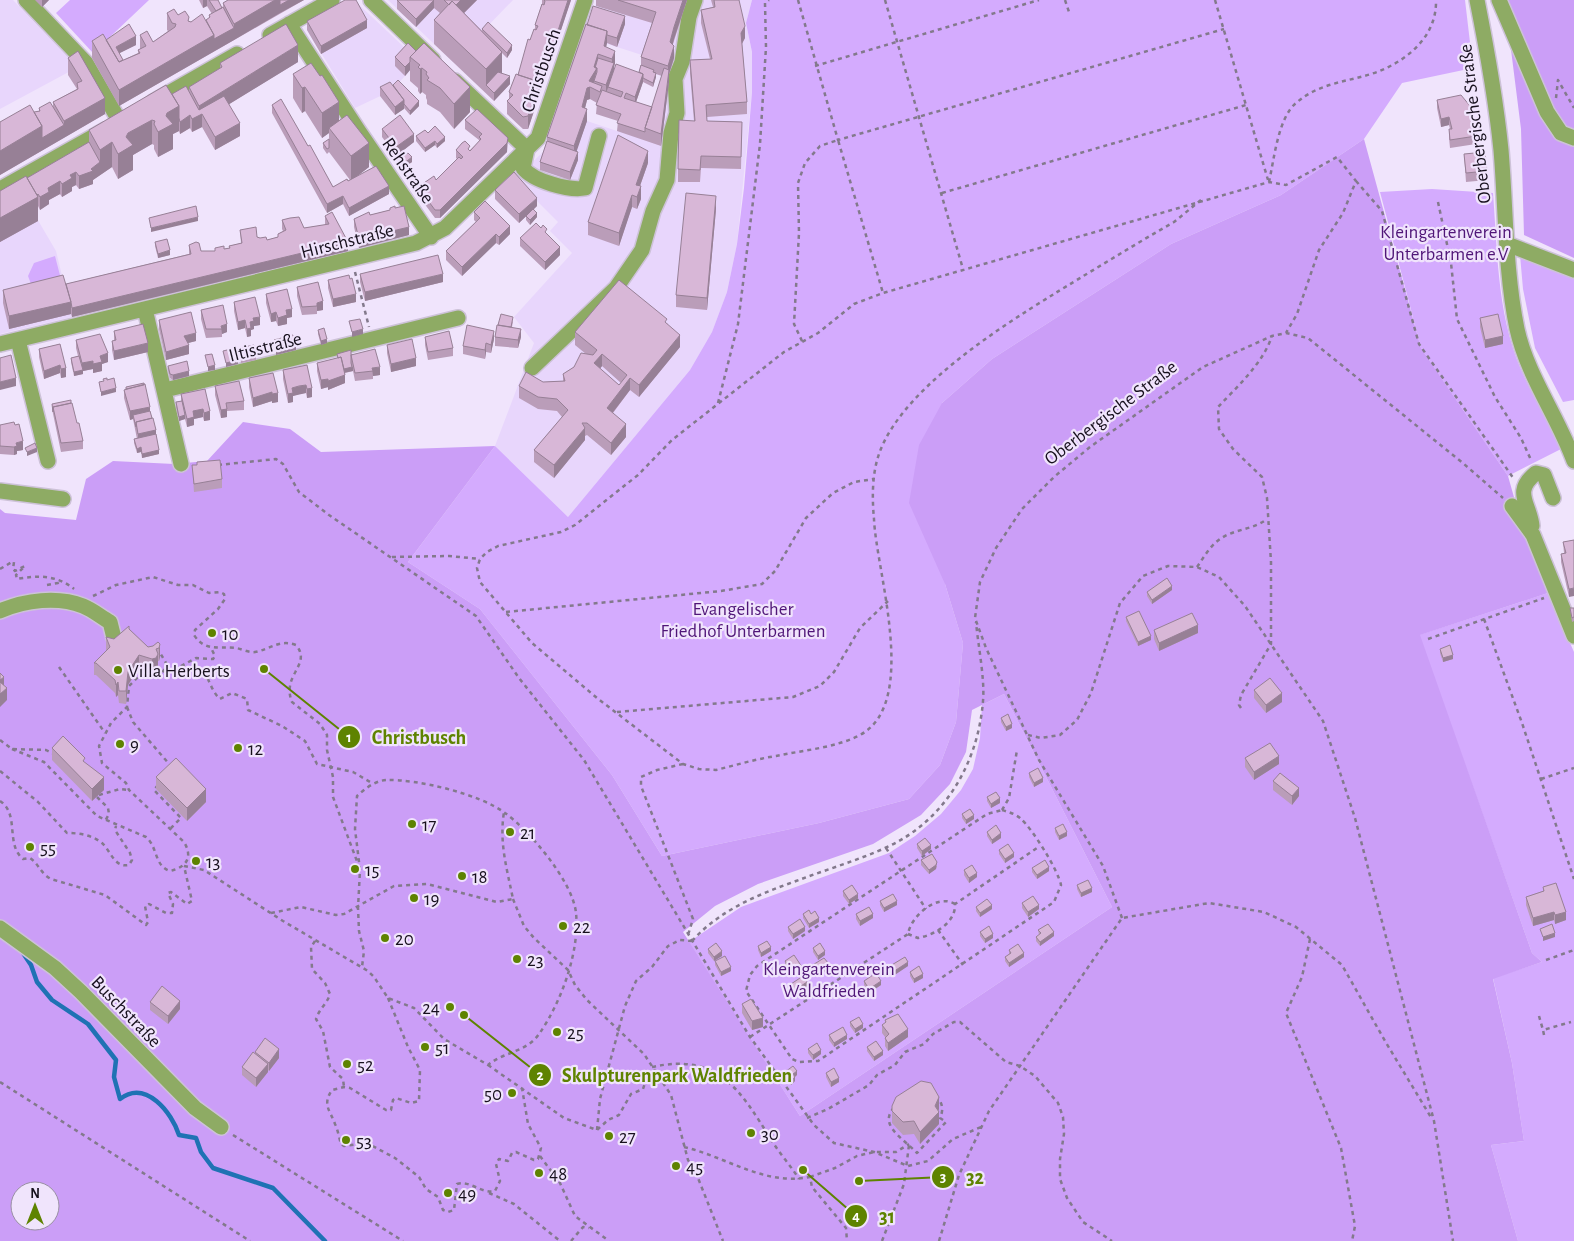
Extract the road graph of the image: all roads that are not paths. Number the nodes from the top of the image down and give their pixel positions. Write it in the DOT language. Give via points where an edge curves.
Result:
graph roads {
  1 [pos="26,0"];
  2 [pos="332,0"];
  3 [pos="371,0"];
  4 [pos="585,0"];
  5 [pos="695,0"];
  6 [pos="1478,0"];
  7 [pos="1499,0"];
  8 [pos="289,24"];
  9 [pos="120,122"];
  10 [pos="599,136"];
  11 [pos="1574,138"];
  12 [pos="527,149"];
  13 [pos="0,189"];
  14 [pos="431,237"];
  15 [pos="1507,244"];
  16 [pos="1574,270"];
  17 [pos="145,310"];
  18 [pos="458,318"];
  19 [pos="18,340"];
  20 [pos="0,344"];
  21 [pos="532,368"];
  22 [pos="165,390"];
  23 [pos="1574,461"];
  24 [pos="48,462"];
  25 [pos="182,464"];
  26 [pos="0,492"];
  27 [pos="63,498"];
  28 [pos="1553,498"];
  29 [pos="1512,506"];
  30 [pos="1533,534"];
  31 [pos="0,611"];
  32 [pos="1574,636"];
  33 [pos="114,638"];
  34 [pos="0,928"];
  35 [pos="221,1127"];
  1 -- 9 [label="street" via="86,63"];
  2 -- 8 [label="street"];
  3 -- 12 [label="street"];
  4 -- 12 [label="street, Christbusch" via="538,138"];
  5 -- 21 [label="street" via="682,62 675,79 677,113 671,133 667,180 653,211 642,250 616,288"];
  6 -- 15 [label="street, Oberbergische Straße" via="1501,149"];
  7 -- 11 [label="street" via="1554,124 1561,133"];
  8 -- 9 [label="street"];
  8 -- 14 [label="street, Rehstraße"];
  9 -- 13 [label="street"];
  10 -- 12 [label="street" via="585,188 573,190 528,175 523,168"];
  12 -- 14 [label="street, Hirschstraße" via="445,228"];
  14 -- 17 [label="street, Hirschstraße" via="416,244"];
  15 -- 16 [label="street"];
  15 -- 23 [label="street, Oberbergische Straße" via="1525,356"];
  17 -- 19 [label="street, Hirschstraße"];
  17 -- 22 [label="street"];
  18 -- 22 [label="street, Iltisstraße"];
  19 -- 20 [label="street, Hirschstraße"];
  19 -- 24 [label="street"];
  22 -- 25 [label="street"];
  26 -- 27 [label="street"];
  28 -- 30 [label="street" via="1544,475 1536,473 1528,480 1524,500"];
  29 -- 30 [label="street"];
  30 -- 32 [label="street"];
  31 -- 33 [label="street" via="28,602 67,602 84,606 110,622"];
  34 -- 35 [label="street, Buschstraße" via="55,968 195,1108"];
}
